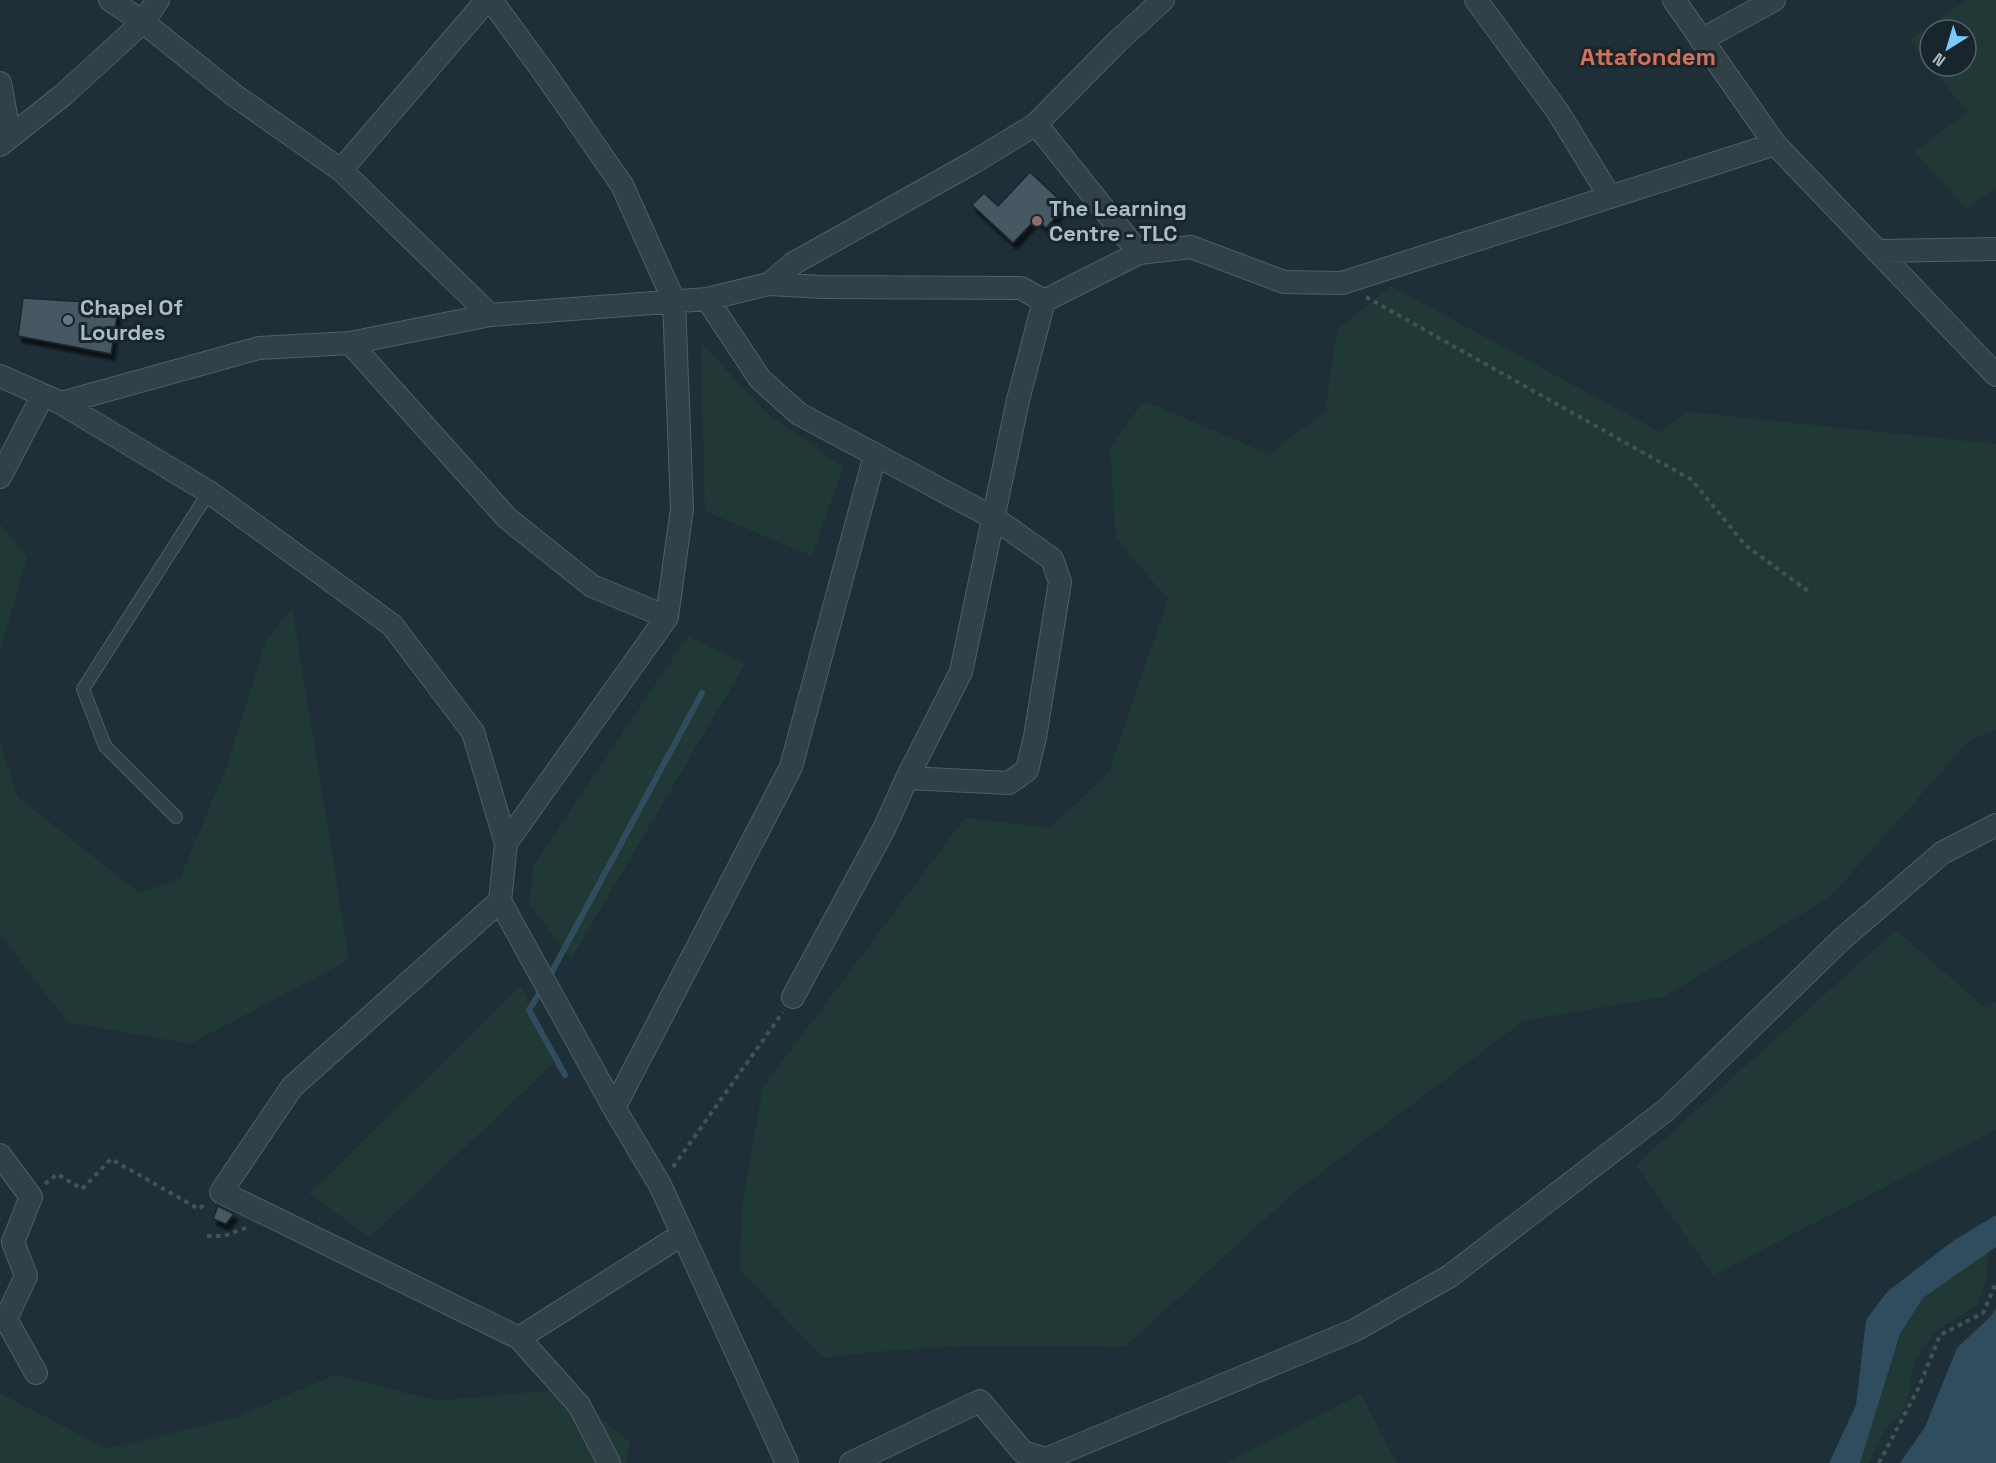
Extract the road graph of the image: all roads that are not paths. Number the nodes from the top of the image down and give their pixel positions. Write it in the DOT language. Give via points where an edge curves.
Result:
graph roads {
  1 [pos="110,0"];
  2 [pos="158,0"];
  3 [pos="489,0"];
  4 [pos="1163,0"];
  5 [pos="1476,0"];
  6 [pos="1674,0"];
  7 [pos="1774,0"];
  8 [pos="143,22"];
  9 [pos="1701,40"];
  10 [pos="0,83"];
  11 [pos="1036,124"];
  12 [pos="5,141"];
  13 [pos="1775,144"];
  14 [pos="341,170"];
  15 [pos="1610,197"];
  16 [pos="1996,249"];
  17 [pos="1877,251"];
  18 [pos="1139,253"];
  19 [pos="769,284"];
  20 [pos="707,299"];
  21 [pos="674,301"];
  22 [pos="1044,301"];
  23 [pos="490,315"];
  24 [pos="350,343"];
  25 [pos="1996,375"];
  26 [pos="0,376"];
  27 [pos="52,399"];
  28 [pos="875,455"];
  29 [pos="0,477"];
  30 [pos="209,492"];
  31 [pos="994,518"];
  32 [pos="667,617"];
  33 [pos="907,778"];
  34 [pos="176,817"];
  35 [pos="1996,825"];
  36 [pos="506,843"];
  37 [pos="500,901"];
  38 [pos="793,997"];
  39 [pos="614,1108"];
  40 [pos="0,1155"];
  41 [pos="683,1234"];
  42 [pos="519,1338"];
  43 [pos="36,1373"];
  44 [pos="609,1463"];
  45 [pos="787,1463"];
  46 [pos="851,1463"];
  1 -- 8 [label="street"];
  2 -- 8 [label="street"];
  3 -- 14 [label="street"];
  3 -- 21 [label="street" via="622,185"];
  4 -- 11 [label="street"];
  5 -- 15 [label="street" via="1558,112"];
  6 -- 9 [label="street"];
  7 -- 9 [label="street"];
  8 -- 12 [label="street" via="63,95"];
  8 -- 14 [label="street" via="234,95"];
  9 -- 13 [label="street"];
  10 -- 12 [label="street"];
  11 -- 18 [label="street"];
  11 -- 19 [label="street" via="794,263"];
  13 -- 15 [label="street"];
  13 -- 17 [label="street"];
  14 -- 23 [label="street"];
  15 -- 18 [label="street" via="1342,283 1284,282 1191,247"];
  16 -- 17 [label="street"];
  17 -- 25 [label="street"];
  18 -- 22 [label="street"];
  19 -- 20 [label="street"];
  19 -- 22 [label="street" via="1021,288"];
  20 -- 21 [label="street"];
  20 -- 28 [label="street" via="760,379 799,414"];
  21 -- 23 [label="street"];
  21 -- 32 [label="street" via="682,508"];
  22 -- 31 [label="street" via="1018,400"];
  23 -- 24 [label="street"];
  24 -- 27 [label="street" via="259,348"];
  24 -- 32 [label="street" via="507,518 592,586"];
  26 -- 27 [label="street"];
  27 -- 29 [label="street"];
  27 -- 30 [label="street"];
  28 -- 31 [label="street"];
  28 -- 39 [label="street" via="791,767"];
  30 -- 34 [label="lane" via="83,689 105,746"];
  30 -- 36 [label="street" via="392,626 473,732"];
  31 -- 33 [label="street" via="961,672"];
  31 -- 33 [label="street" via="1053,559 1060,582 1028,770 1009,783"];
  32 -- 36 [label="street"];
  33 -- 38 [label="street" via="884,829"];
  35 -- 46 [label="street" via="1942,854 1842,939 1666,1110 1450,1276 1355,1330 1046,1458 1023,1452 980,1401"];
  36 -- 37 [label="street"];
  37 -- 39 [label="street"];
  37 -- 42 [label="street" via="292,1087 221,1192"];
  39 -- 41 [label="street" via="660,1185"];
  40 -- 43 [label="street" via="30,1197 13,1242 26,1276 6,1319"];
  41 -- 42 [label="street"];
  41 -- 45 [label="street"];
  42 -- 44 [label="street" via="579,1405"];
}
